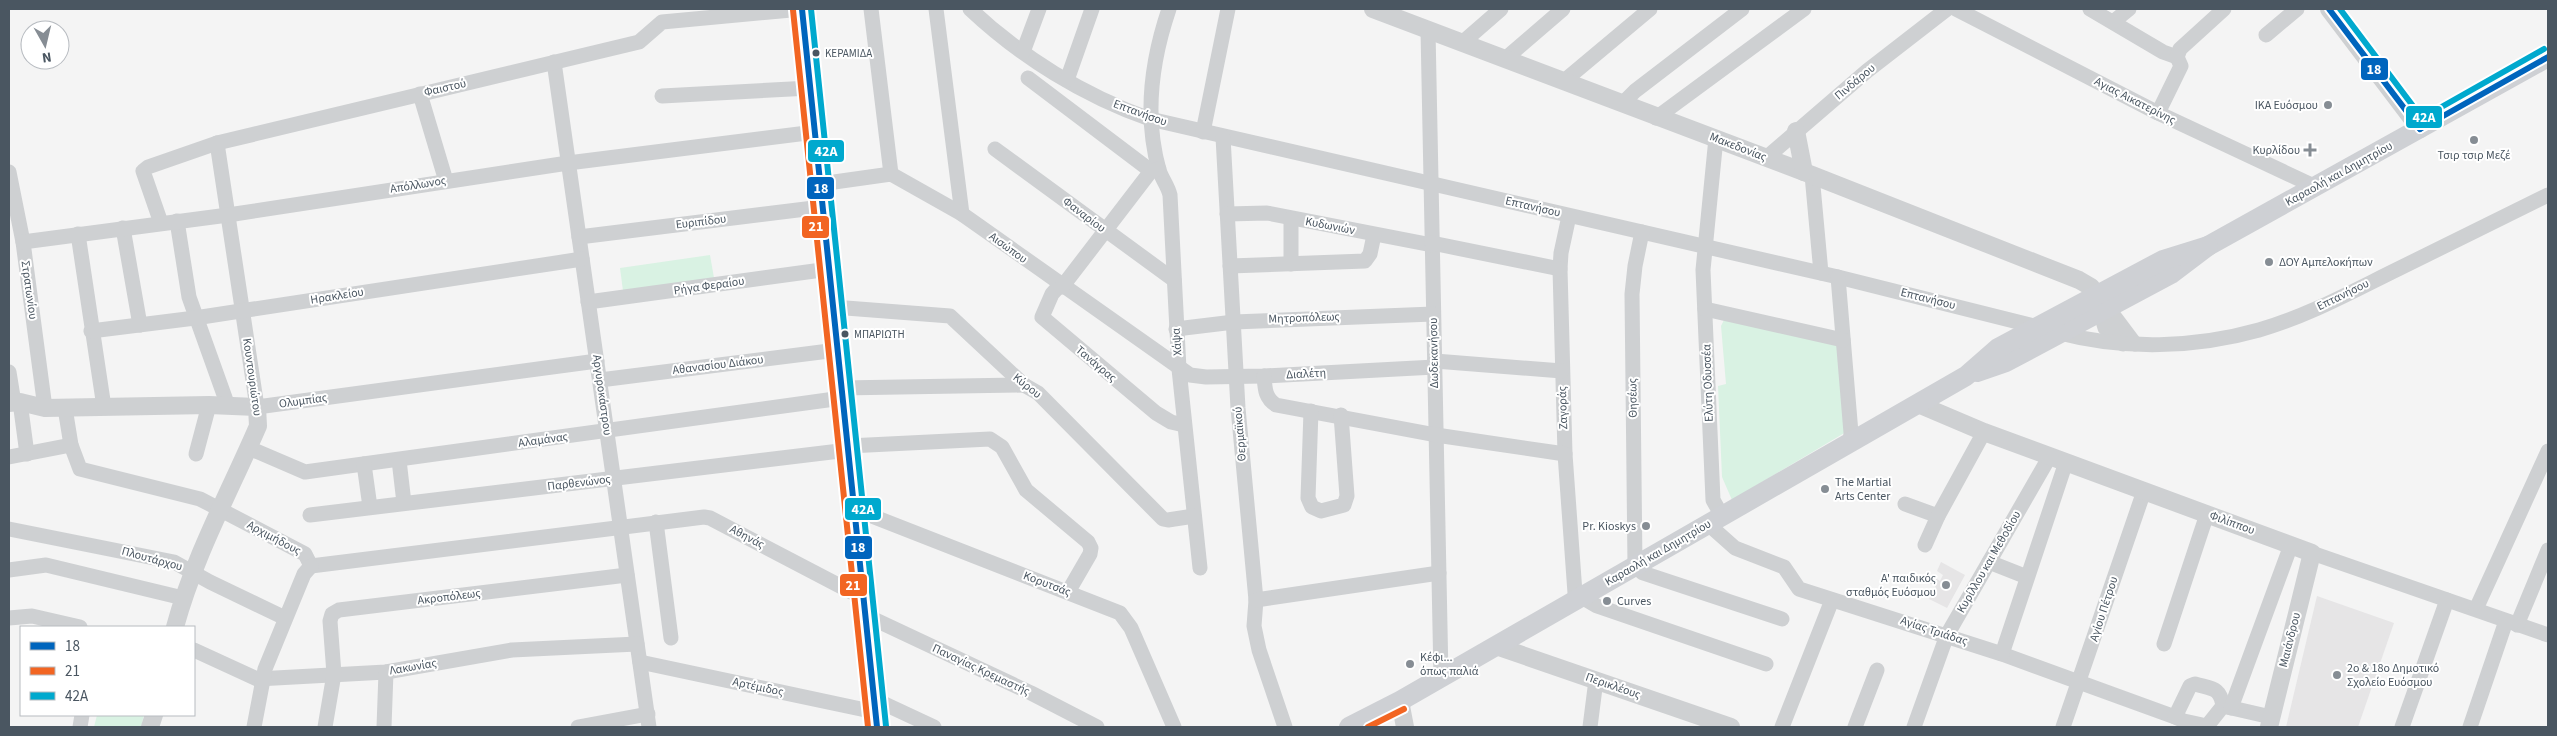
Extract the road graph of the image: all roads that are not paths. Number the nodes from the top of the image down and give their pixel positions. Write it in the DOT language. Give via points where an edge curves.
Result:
graph roads {
  1 [pos="802,9"];
  2 [pos="871,9"];
  3 [pos="936,9"];
  4 [pos="970,9"];
  5 [pos="1039,9"];
  6 [pos="1092,9"];
  7 [pos="1169,9"];
  8 [pos="1228,9"];
  9 [pos="1373,9"];
  10 [pos="1501,9"];
  11 [pos="1563,9"];
  12 [pos="1650,9"];
  13 [pos="1742,9"];
  14 [pos="1804,9"];
  15 [pos="1947,9"];
  16 [pos="1956,9"];
  17 [pos="2090,9"];
  18 [pos="2129,9"];
  19 [pos="2224,9"];
  20 [pos="2297,9"];
  21 [pos="2329,9"];
  22 [pos="1394,12"];
  23 [pos="984,14"];
  24 [pos="2113,22"];
  25 [pos="1428,30"];
  26 [pos="2266,35"];
  27 [pos="1462,43"];
  28 [pos="1023,52"];
  29 [pos="2176,57"];
  30 [pos="2548,57"];
  31 [pos="1505,59"];
  32 [pos="554,62"];
  33 [pos="1028,78"];
  34 [pos="1067,80"];
  35 [pos="1564,81"];
  36 [pos="810,88"];
  37 [pos="420,94"];
  38 [pos="662,96"];
  39 [pos="1623,103"];
  40 [pos="2158,113"];
  41 [pos="1656,118"];
  42 [pos="1150,119"];
  43 [pos="2420,129"];
  44 [pos="1796,131"];
  45 [pos="815,132"];
  46 [pos="1203,132"];
  47 [pos="1223,137"];
  48 [pos="1716,138"];
  49 [pos="217,143"];
  50 [pos="995,149"];
  51 [pos="1766,158"];
  52 [pos="568,163"];
  53 [pos="1155,170"];
  54 [pos="9,172"];
  55 [pos="890,174"];
  56 [pos="1808,174"];
  57 [pos="446,181"];
  58 [pos="1431,183"];
  59 [pos="820,184"];
  60 [pos="2316,187"];
  61 [pos="2547,198"];
  62 [pos="822,207"];
  63 [pos="962,214"];
  64 [pos="1227,214"];
  65 [pos="228,215"];
  66 [pos="1569,216"];
  67 [pos="1291,219"];
  68 [pos="177,221"];
  69 [pos="161,223"];
  70 [pos="123,228"];
  71 [pos="1106,231"];
  72 [pos="1642,232"];
  73 [pos="78,234"];
  74 [pos="1374,234"];
  75 [pos="579,237"];
  76 [pos="23,242"];
  77 [pos="1432,244"];
  78 [pos="1706,247"];
  79 [pos="582,259"];
  80 [pos="1291,264"];
  81 [pos="1230,266"];
  82 [pos="829,269"];
  83 [pos="1560,269"];
  84 [pos="1821,273"];
  85 [pos="1838,277"];
  86 [pos="1174,280"];
  87 [pos="1061,286"];
  88 [pos="588,302"];
  89 [pos="2102,305"];
  90 [pos="833,307"];
  91 [pos="1705,310"];
  92 [pos="242,311"];
  93 [pos="1433,314"];
  94 [pos="195,318"];
  95 [pos="1234,322"];
  96 [pos="140,325"];
  97 [pos="2038,327"];
  98 [pos="1176,329"];
  99 [pos="91,332"];
  100 [pos="2060,333"];
  101 [pos="1843,340"];
  102 [pos="2129,344"];
  103 [pos="837,350"];
  104 [pos="597,361"];
  105 [pos="1435,364"];
  106 [pos="1179,369"];
  107 [pos="1562,371"];
  108 [pos="9,372"];
  109 [pos="1264,376"];
  110 [pos="1966,376"];
  111 [pos="1236,377"];
  112 [pos="600,380"];
  113 [pos="1024,385"];
  114 [pos="842,393"];
  115 [pos="14,402"];
  116 [pos="1918,404"];
  117 [pos="209,405"];
  118 [pos="228,406"];
  119 [pos="104,407"];
  120 [pos="256,407"];
  121 [pos="45,408"];
  122 [pos="65,408"];
  123 [pos="1311,411"];
  124 [pos="1341,415"];
  125 [pos="1184,426"];
  126 [pos="607,431"];
  127 [pos="1984,432"];
  128 [pos="1436,435"];
  129 [pos="1850,443"];
  130 [pos="71,445"];
  131 [pos="249,448"];
  132 [pos="848,448"];
  133 [pos="2548,452"];
  134 [pos="27,454"];
  135 [pos="196,454"];
  136 [pos="1565,454"];
  137 [pos="9,457"];
  138 [pos="2058,459"];
  139 [pos="398,460"];
  140 [pos="364,464"];
  141 [pos="614,478"];
  142 [pos="2144,491"];
  143 [pos="404,504"];
  144 [pos="1905,504"];
  145 [pos="370,507"];
  146 [pos="220,509"];
  147 [pos="854,509"];
  148 [pos="2207,514"];
  149 [pos="310,515"];
  150 [pos="1194,516"];
  151 [pos="1938,516"];
  152 [pos="1715,520"];
  153 [pos="656,522"];
  154 [pos="620,526"];
  155 [pos="9,529"];
  156 [pos="1925,545"];
  157 [pos="2291,545"];
  158 [pos="2548,550"];
  159 [pos="2312,553"];
  160 [pos="1989,562"];
  161 [pos="311,566"];
  162 [pos="1636,566"];
  163 [pos="1200,568"];
  164 [pos="9,570"];
  165 [pos="194,572"];
  166 [pos="1439,573"];
  167 [pos="628,575"];
  168 [pos="2028,577"];
  169 [pos="1068,592"];
  170 [pos="183,598"];
  171 [pos="1580,598"];
  172 [pos="1256,600"];
  173 [pos="1832,600"];
  174 [pos="2447,600"];
  175 [pos="864,606"];
  176 [pos="2476,609"];
  177 [pos="9,618"];
  178 [pos="285,618"];
  179 [pos="1782,619"];
  180 [pos="2512,623"];
  181 [pos="76,626"];
  182 [pos="175,626"];
  183 [pos="1947,635"];
  184 [pos="2548,636"];
  185 [pos="670,638"];
  186 [pos="637,644"];
  187 [pos="2164,644"];
  188 [pos="1496,646"];
  189 [pos="195,650"];
  190 [pos="2002,654"];
  191 [pos="640,662"];
  192 [pos="1766,664"];
  193 [pos="1877,670"];
  194 [pos="386,672"];
  195 [pos="334,674"];
  196 [pos="1441,677"];
  197 [pos="263,679"];
  198 [pos="1596,680"];
  199 [pos="2081,681"];
  200 [pos="1400,701"];
  201 [pos="2227,707"];
  202 [pos="875,713"];
  203 [pos="2175,717"];
  204 [pos="648,721"];
  205 [pos="2270,722"];
  206 [pos="1723,726"];
  207 [pos="2207,726"];
  208 [pos="254,727"];
  209 [pos="325,727"];
  210 [pos="384,727"];
  211 [pos="578,727"];
  212 [pos="934,727"];
  213 [pos="1096,727"];
  214 [pos="1174,727"];
  215 [pos="1285,727"];
  216 [pos="1349,727"];
  217 [pos="1405,727"];
  218 [pos="1590,727"];
  219 [pos="1782,727"];
  220 [pos="1855,727"];
  221 [pos="1914,727"];
  222 [pos="2063,727"];
  223 [pos="2402,727"];
  224 [pos="2470,727"];
  1 -- 32 [label="street, Φαιστού" via="662,22 639,42"];
  1 -- 36 [label="main road"];
  2 -- 55 [label="street"];
  3 -- 63 [label="street"];
  4 -- 23 [label="street, Επτανήσου"];
  5 -- 28 [label="street"];
  6 -- 34 [label="street"];
  7 -- 42 [label="street, Χάψα" via="1157,50"];
  8 -- 46 [label="street"];
  9 -- 22 [label="street, Μακεδονίας"];
  10 -- 27 [label="street"];
  11 -- 31 [label="street"];
  12 -- 35 [label="street"];
  13 -- 39 [label="street"];
  14 -- 41 [label="street"];
  15 -- 44 [label="street, Πινδάρου"];
  16 -- 40 [label="street, Αγιας Αικατερίνης"];
  17 -- 24 [label="street"];
  18 -- 24 [label="street"];
  19 -- 29 [label="street" via="2180,49"];
  20 -- 26 [label="street"];
  21 -- 43 [label="street"];
  22 -- 25 [label="street, Μακεδονίας"];
  23 -- 28 [label="street, Επτανήσου"];
  24 -- 29 [label="street"];
  25 -- 27 [label="street, Μακεδονίας"];
  25 -- 58 [label="street, Δωδεκανήσου"];
  27 -- 31 [label="street, Μακεδονίας"];
  28 -- 34 [label="street, Επτανήσου"];
  29 -- 40 [label="street" via="2181,66"];
  30 -- 43 [label="main road, Καραολή και Δημητρίου"];
  31 -- 35 [label="street, Μακεδονίας"];
  32 -- 37 [label="street, Φαιστού"];
  32 -- 52 [label="street, Αργυροκάστρου"];
  33 -- 53 [label="street"];
  34 -- 42 [label="street, Επτανήσου"];
  35 -- 39 [label="street, Μακεδονίας"];
  36 -- 38 [label="street"];
  36 -- 45 [label="main road"];
  37 -- 49 [label="street, Φαιστού"];
  37 -- 57 [label="street"];
  39 -- 41 [label="street, Μακεδονίας"];
  40 -- 60 [label="street, Αγιας Αικατερίνης"];
  41 -- 48 [label="street, Μακεδονίας"];
  42 -- 46 [label="street, Επτανήσου"];
  42 -- 53 [label="street, Χάψα"];
  43 -- 60 [label="main road, Καραολή και Δημητρίου"];
  44 -- 51 [label="street, Πινδάρου"];
  44 -- 56 [label="street"];
  45 -- 52 [label="street, Απόλλωνος"];
  45 -- 59 [label="main road"];
  46 -- 47 [label="street, Επτανήσου"];
  47 -- 58 [label="street, Επτανήσου"];
  47 -- 64 [label="street, Θερμαϊκού"];
  48 -- 51 [label="street, Μακεδονίας"];
  48 -- 78 [label="street, Ελύτη Οδυσσέα"];
  49 -- 65 [label="street, Κουντουριώτου"];
  49 -- 69 [label="street, Φαιστού" via="143,171"];
  50 -- 71 [label="street, Φαναρίου"];
  51 -- 56 [label="street, Μακεδονίας"];
  52 -- 57 [label="street, Απόλλωνος"];
  52 -- 75 [label="street, Αργυροκάστρου"];
  53 -- 71 [label="street, Τανάγρας"];
  53 -- 86 [label="street, Χάψα" via="1170,195"];
  54 -- 76 [label="street, Στρατωνίου"];
  55 -- 59 [label="street"];
  55 -- 63 [label="street, Αισώπου"];
  56 -- 84 [label="street"];
  56 -- 89 [label="street, Μακεδονίας" via="2079,280 2091,287"];
  57 -- 65 [label="street, Απόλλωνος"];
  58 -- 66 [label="street, Επτανήσου"];
  58 -- 77 [label="street, Δωδεκανήσου"];
  59 -- 62 [label="main road"];
  60 -- 89 [label="main road, Καραολή και Δημητρίου" via="2208,246 2163,260"];
  61 -- 102 [label="street, Επτανήσου" via="2319,307 2278,323 2184,343"];
  62 -- 75 [label="street, Ευριπίδου"];
  62 -- 82 [label="main road"];
  63 -- 87 [label="street, Αισώπου"];
  64 -- 67 [label="street, Κυδωνιών" via="1261,212"];
  64 -- 81 [label="street, Θερμαϊκού"];
  65 -- 68 [label="street, Απόλλωνος"];
  65 -- 92 [label="street, Κουντουριώτου"];
  66 -- 72 [label="street, Επτανήσου"];
  66 -- 83 [label="street, Ζαγοράς"];
  67 -- 74 [label="street, Κυδωνιών"];
  67 -- 80 [label="street"];
  68 -- 69 [label="street, Απόλλωνος"];
  68 -- 94 [label="street"];
  69 -- 70 [label="street, Απόλλωνος"];
  70 -- 73 [label="street, Απόλλωνος"];
  70 -- 96 [label="street"];
  71 -- 86 [label="street, Φαναρίου"];
  71 -- 87 [label="street, Τανάγρας"];
  72 -- 78 [label="street, Επτανήσου"];
  72 -- 162 [label="street, Θησέως" via="1632,294"];
  73 -- 76 [label="street, Απόλλωνος"];
  73 -- 99 [label="street"];
  74 -- 77 [label="street, Κυδωνιών"];
  74 -- 80 [label="street" via="1370,254 1365,260"];
  75 -- 79 [label="street, Αργυροκάστρου"];
  76 -- 121 [label="street, Στρατωνίου"];
  77 -- 83 [label="street, Κυδωνιών"];
  77 -- 93 [label="street, Δωδεκανήσου"];
  78 -- 84 [label="street, Επτανήσου"];
  78 -- 91 [label="street, Ελύτη Οδυσσέα" via="1703,270"];
  79 -- 88 [label="street, Αργυροκάστρου"];
  79 -- 92 [label="street, Ηρακλείου"];
  80 -- 81 [label="street"];
  81 -- 95 [label="street, Θερμαϊκού"];
  82 -- 88 [label="street, Ρήγα Φεραίου"];
  82 -- 90 [label="main road"];
  83 -- 107 [label="street, Ζαγοράς"];
  84 -- 85 [label="street, Επτανήσου"];
  85 -- 97 [label="street, Επτανήσου"];
  85 -- 101 [label="street"];
  86 -- 98 [label="street, Χάψα"];
  87 -- 106 [label="street, Αισώπου"];
  87 -- 125 [label="street, Τανάγρας" via="1052,294 1042,317 1156,413"];
  88 -- 104 [label="street, Αργυροκάστρου"];
  89 -- 97 [label="main road, Καραολή και Δημητρίου"];
  89 -- 100 [label="main road, Καραολή και Δημητρίου"];
  89 -- 102 [label="street"];
  90 -- 103 [label="main road"];
  90 -- 113 [label="street, Κύρου" via="950,316"];
  91 -- 101 [label="street"];
  91 -- 152 [label="street, Ελύτη Οδυσσέα"];
  92 -- 94 [label="street, Ηρακλείου"];
  92 -- 120 [label="street, Κουντουριώτου"];
  93 -- 95 [label="street, Μητροπόλεως"];
  93 -- 105 [label="street, Δωδεκανήσου"];
  94 -- 96 [label="street, Ηρακλείου"];
  94 -- 118 [label="street"];
  95 -- 98 [label="street, Μητροπόλεως"];
  95 -- 111 [label="street, Θερμαϊκού"];
  96 -- 99 [label="street, Ηρακλείου"];
  97 -- 100 [label="street, Επτανήσου"];
  97 -- 110 [label="main road, Καραολή και Δημητρίου" via="1998,348"];
  98 -- 106 [label="street, Χάψα"];
  99 -- 119 [label="street"];
  100 -- 102 [label="street, Επτανήσου" via="2091,341"];
  100 -- 110 [label="main road, Καραολή και Δημητρίου" via="2006,362"];
  101 -- 129 [label="street"];
  103 -- 112 [label="street, Αθανασίου Διάκου"];
  103 -- 114 [label="main road"];
  104 -- 112 [label="street, Αργυροκάστρου"];
  104 -- 120 [label="street, Ολυμπίας"];
  105 -- 107 [label="street, Διαλέτη"];
  105 -- 109 [label="street, Διαλέτη"];
  105 -- 128 [label="street, Δωδεκανήσου"];
  106 -- 111 [label="street, Διαλέτη" via="1200,377"];
  106 -- 125 [label="street, Χάψα"];
  107 -- 136 [label="street, Ζαγοράς"];
  108 -- 115 [label="street"];
  109 -- 111 [label="street, Διαλέτη"];
  109 -- 123 [label="street" via="1270,401"];
  110 -- 116 [label="main road, Καραολή και Δημητρίου"];
  111 -- 172 [label="street, Θερμαϊκού"];
  112 -- 126 [label="street, Αργυροκάστρου"];
  113 -- 114 [label="street, Αλαμάνας"];
  113 -- 150 [label="street, Κύρου" via="1038,393 1163,519"];
  114 -- 126 [label="street, Αλαμάνας"];
  114 -- 132 [label="main road"];
  115 -- 121 [label="street, Ολυμπίας"];
  115 -- 134 [label="street"];
  116 -- 127 [label="street, Φιλίππου"];
  116 -- 129 [label="main road, Καραολή και Δημητρίου"];
  117 -- 118 [label="street, Ολυμπίας"];
  117 -- 119 [label="street, Ολυμπίας"];
  117 -- 135 [label="street"];
  118 -- 120 [label="street, Ολυμπίας"];
  119 -- 122 [label="street, Ολυμπίας"];
  120 -- 131 [label="street, Κουντουριώτου" via="259,424"];
  121 -- 122 [label="street, Ολυμπίας"];
  122 -- 130 [label="street, Αρχιμήδους"];
  123 -- 124 [label="street"];
  123 -- 124 [label="street" via="1308,498 1312,507 1321,511 1344,505 1347,496"];
  124 -- 128 [label="street"];
  125 -- 150 [label="street, Χάψα"];
  126 -- 139 [label="street, Αλαμάνας"];
  126 -- 141 [label="street, Αργυροκάστρου"];
  127 -- 138 [label="street, Φιλίππου"];
  127 -- 151 [label="street"];
  128 -- 136 [label="street"];
  128 -- 166 [label="street, Δωδεκανήσου"];
  129 -- 152 [label="main road, Καραολή και Δημητρίου"];
  130 -- 134 [label="street"];
  130 -- 146 [label="street, Αρχιμήδους" via="77,465 83,470 195,497"];
  131 -- 140 [label="street, Αλαμάνας" via="305,472"];
  131 -- 146 [label="street, Κουντουριώτου"];
  132 -- 141 [label="street, Παρθενώνος"];
  132 -- 147 [label="main road"];
  132 -- 169 [label="street, Παρθενώνος" via="990,439 996,442 1026,490 1091,548"];
  133 -- 176 [label="street"];
  134 -- 137 [label="street"];
  136 -- 171 [label="street, Ζαγοράς" via="1572,578 1575,593"];
  138 -- 142 [label="street, Φιλίππου"];
  138 -- 160 [label="street, Κυρίλλου και Μεθοδίου"];
  138 -- 168 [label="street"];
  139 -- 140 [label="street, Αλαμάνας"];
  139 -- 143 [label="street"];
  140 -- 145 [label="street"];
  141 -- 143 [label="street, Παρθενώνος"];
  141 -- 154 [label="street, Αργυροκάστρου"];
  142 -- 148 [label="street, Φιλίππου"];
  142 -- 199 [label="street, Αγίου Πέτρου"];
  143 -- 145 [label="street, Παρθενώνος"];
  144 -- 151 [label="street"];
  145 -- 149 [label="street, Παρθενώνος"];
  146 -- 161 [label="street, Αρχιμήδους" via="306,554"];
  146 -- 165 [label="street, Κουντουριώτου"];
  147 -- 169 [label="street, Κορυτσάς"];
  147 -- 175 [label="main road"];
  148 -- 157 [label="street, Φιλίππου"];
  148 -- 187 [label="street"];
  150 -- 163 [label="street, Χάψα"];
  151 -- 156 [label="street"];
  152 -- 162 [label="main road, Καραολή και Δημητρίου"];
  152 -- 173 [label="street, Αγίας Τριάδας" via="1735,548 1784,566 1799,589"];
  153 -- 154 [label="street, Αθηνάς"];
  153 -- 175 [label="street, Αθηνάς" via="710,518"];
  153 -- 185 [label="street"];
  154 -- 161 [label="street, Αρχιμήδους"];
  154 -- 167 [label="street, Αργυροκάστρου"];
  155 -- 165 [label="street, Πλουτάρχου" via="158,558"];
  157 -- 159 [label="street, Φιλίππου"];
  157 -- 201 [label="street"];
  158 -- 180 [label="street"];
  159 -- 174 [label="street, Φιλίππου"];
  159 -- 205 [label="street, Μαιάνδρου"];
  160 -- 168 [label="street"];
  160 -- 183 [label="street, Κυρίλλου και Μεθοδίου"];
  161 -- 178 [label="street" via="304,574"];
  162 -- 171 [label="main road, Καραολή και Δημητρίου"];
  162 -- 179 [label="street" via="1643,574"];
  164 -- 170 [label="street" via="46,565"];
  165 -- 170 [label="street, Κουντουριώτου"];
  165 -- 178 [label="street, Πλουτάρχου"];
  166 -- 172 [label="street"];
  166 -- 196 [label="street, Δωδεκανήσου"];
  167 -- 186 [label="street, Αργυροκάστρου"];
  167 -- 195 [label="street, Ακροπόλεως" via="339,610 332,614 330,621"];
  168 -- 190 [label="street"];
  169 -- 214 [label="street, Κορυτσάς" via="1116,610 1126,618"];
  170 -- 182 [label="street, Κουντουριώτου"];
  171 -- 188 [label="main road, Καραολή και Δημητρίου"];
  171 -- 192 [label="street"];
  172 -- 215 [label="street, Θερμαϊκού" via="1254,626 1259,650"];
  173 -- 183 [label="street, Αγίας Τριάδας"];
  173 -- 219 [label="street"];
  174 -- 176 [label="street, Φιλίππου"];
  174 -- 223 [label="street"];
  175 -- 202 [label="main road"];
  175 -- 213 [label="street, Παναγίας Κρεμαστής"];
  176 -- 180 [label="street, Φιλίππου"];
  177 -- 181 [label="street" via="32,616"];
  178 -- 197 [label="street"];
  180 -- 184 [label="street, Φιλίππου"];
  180 -- 224 [label="street"];
  183 -- 190 [label="street, Αγίας Τριάδας"];
  183 -- 221 [label="street, Κυρίλλου και Μεθοδίου"];
  186 -- 191 [label="street, Αργυροκάστρου"];
  186 -- 194 [label="street, Λακωνίας" via="512,650"];
  188 -- 196 [label="main road, Καραολή και Δημητρίου"];
  188 -- 198 [label="street, Περικλέους"];
  189 -- 197 [label="street, Λακωνίας" via="253,678"];
  190 -- 199 [label="street, Αγίας Τριάδας"];
  191 -- 202 [label="street, Αρτέμιδος"];
  191 -- 204 [label="street, Αργυροκάστρου"];
  193 -- 220 [label="street"];
  194 -- 195 [label="street, Λακωνίας"];
  194 -- 210 [label="street"];
  195 -- 197 [label="street, Λακωνίας"];
  195 -- 209 [label="street, Ακροπόλεως"];
  196 -- 200 [label="main road, Καραολή και Δημητρίου"];
  197 -- 208 [label="street"];
  198 -- 206 [label="street, Περικλέους"];
  198 -- 218 [label="street"];
  199 -- 203 [label="street, Αγίας Τριάδας"];
  199 -- 222 [label="street, Αγίου Πέτρου"];
  200 -- 216 [label="main road, Καραολή και Δημητρίου"];
  200 -- 217 [label="street"];
  201 -- 203 [label="street" via="2216,690 2195,684 2190,686"];
  201 -- 205 [label="street"];
  201 -- 207 [label="street"];
  202 -- 212 [label="street, Αρτέμιδος"];
  203 -- 207 [label="street, Αγίας Τριάδας"];
  204 -- 211 [label="street"];
}
